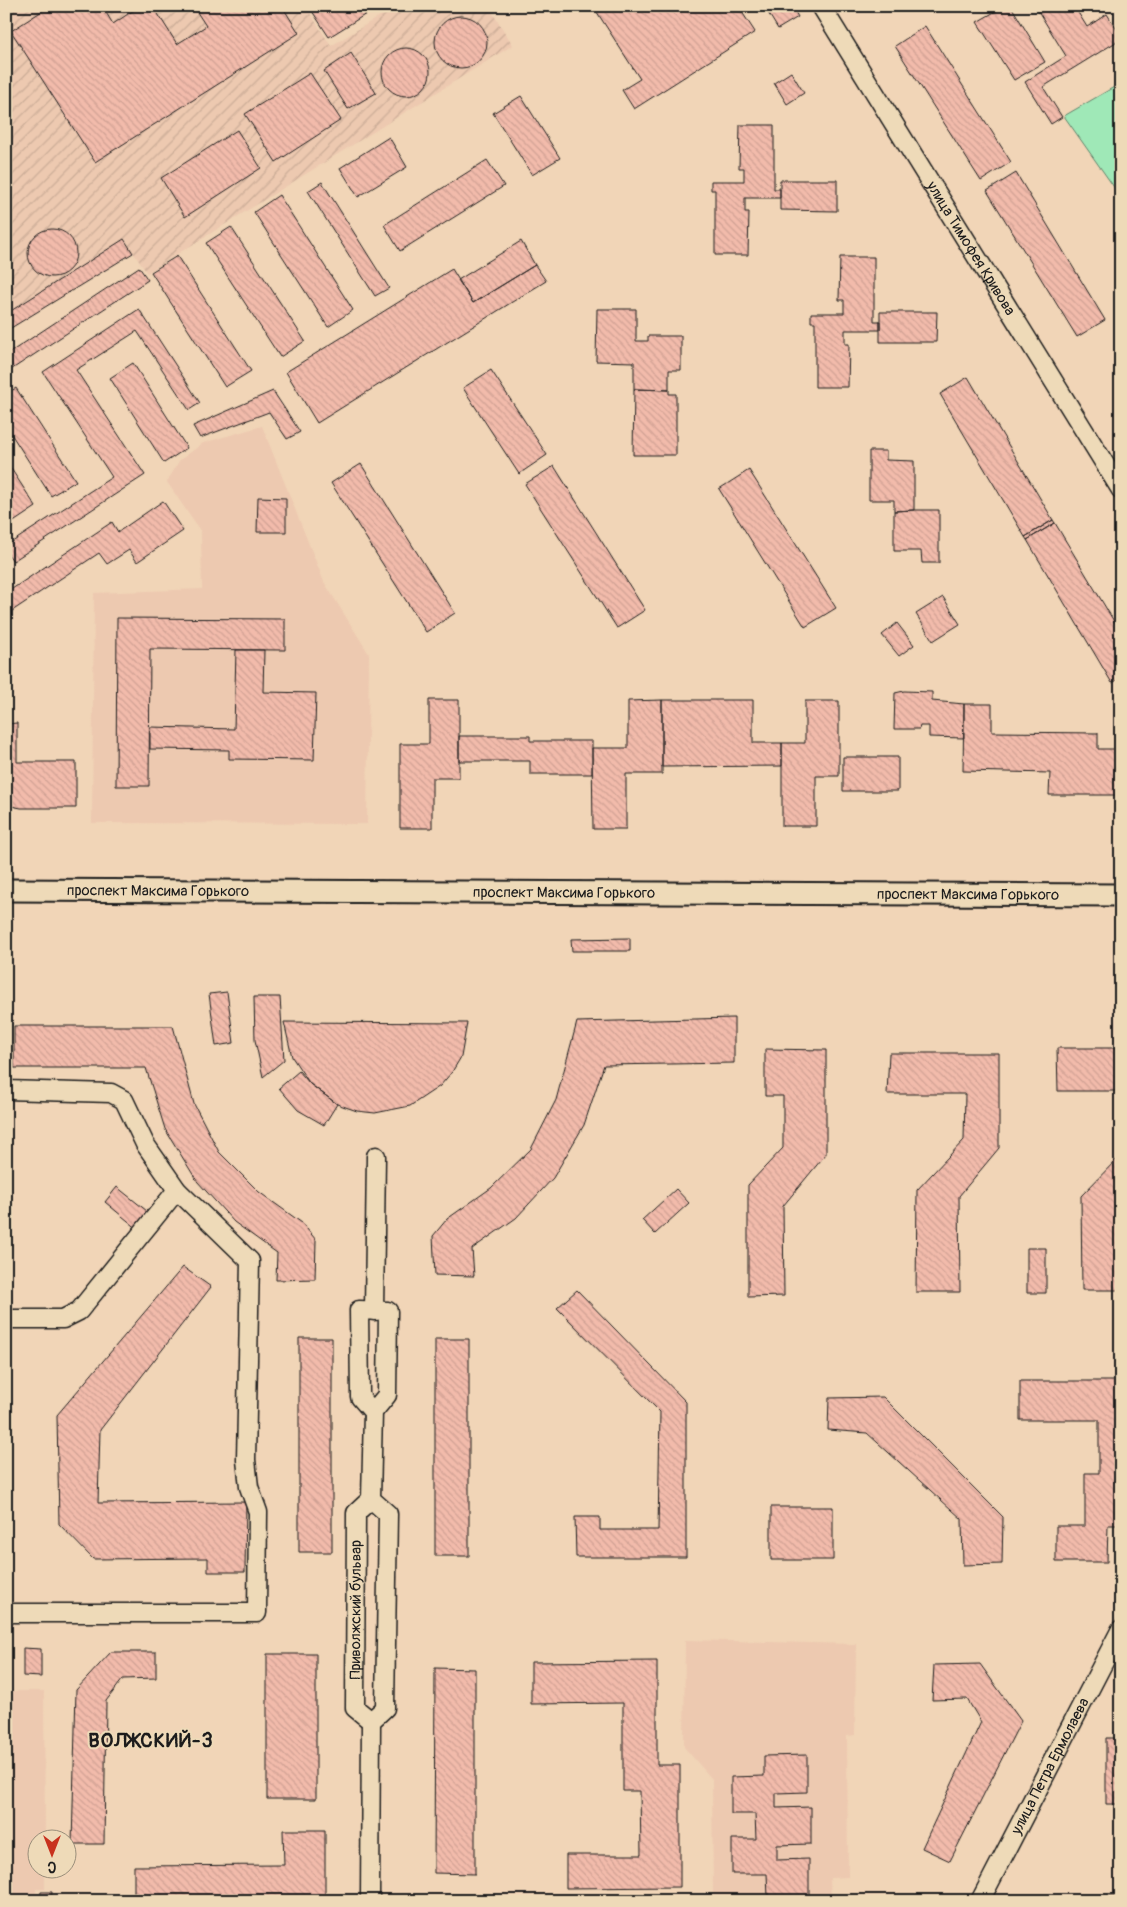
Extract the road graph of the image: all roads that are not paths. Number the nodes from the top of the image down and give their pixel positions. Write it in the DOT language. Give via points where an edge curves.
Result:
graph roads {
  1 [pos="821,6"];
  2 [pos="1121,490"];
  3 [pos="6,890"];
  4 [pos="1121,895"];
  5 [pos="384,898"];
  6 [pos="914,900"];
  7 [pos="6,903"];
  8 [pos="1121,908"];
  9 [pos="6,1090"];
  10 [pos="376,1156"];
  11 [pos="177,1190"];
  12 [pos="374,1311"];
  13 [pos="6,1319"];
  14 [pos="373,1412"];
  15 [pos="372,1499"];
  16 [pos="6,1613"];
  17 [pos="1121,1629"];
  18 [pos="371,1721"];
  19 [pos="370,1901"];
  20 [pos="980,1901"];
  1 -- 2 [label="street, улица Тимофея Кривова"];
  3 -- 5 [label="main road, проспект Максима Горького"];
  4 -- 6 [label="main road, проспект Максима Горького"];
  5 -- 6 [label="main road, проспект Максима Горького"];
  5 -- 7 [label="main road, проспект Максима Горького"];
  6 -- 8 [label="main road, проспект Максима Горького"];
  9 -- 11 [label="street" via="111,1093 124,1100 145,1144"];
  10 -- 12 [label="street"];
  11 -- 13 [label="street" via="79,1311 63,1319"];
  11 -- 16 [label="street" via="250,1261 246,1460 249,1487 258,1512 257,1613"];
  12 -- 14 [label="street" via="388,1311 387,1395"];
  12 -- 14 [label="street" via="360,1310 360,1397"];
  14 -- 15 [label="street"];
  15 -- 18 [label="street, Приволжский бульвар" via="388,1514 385,1708"];
  15 -- 18 [label="street, Приволжский бульвар" via="356,1513 355,1708"];
  17 -- 20 [label="street, улица Петра Ермолаева"];
  18 -- 19 [label="street"];
}
